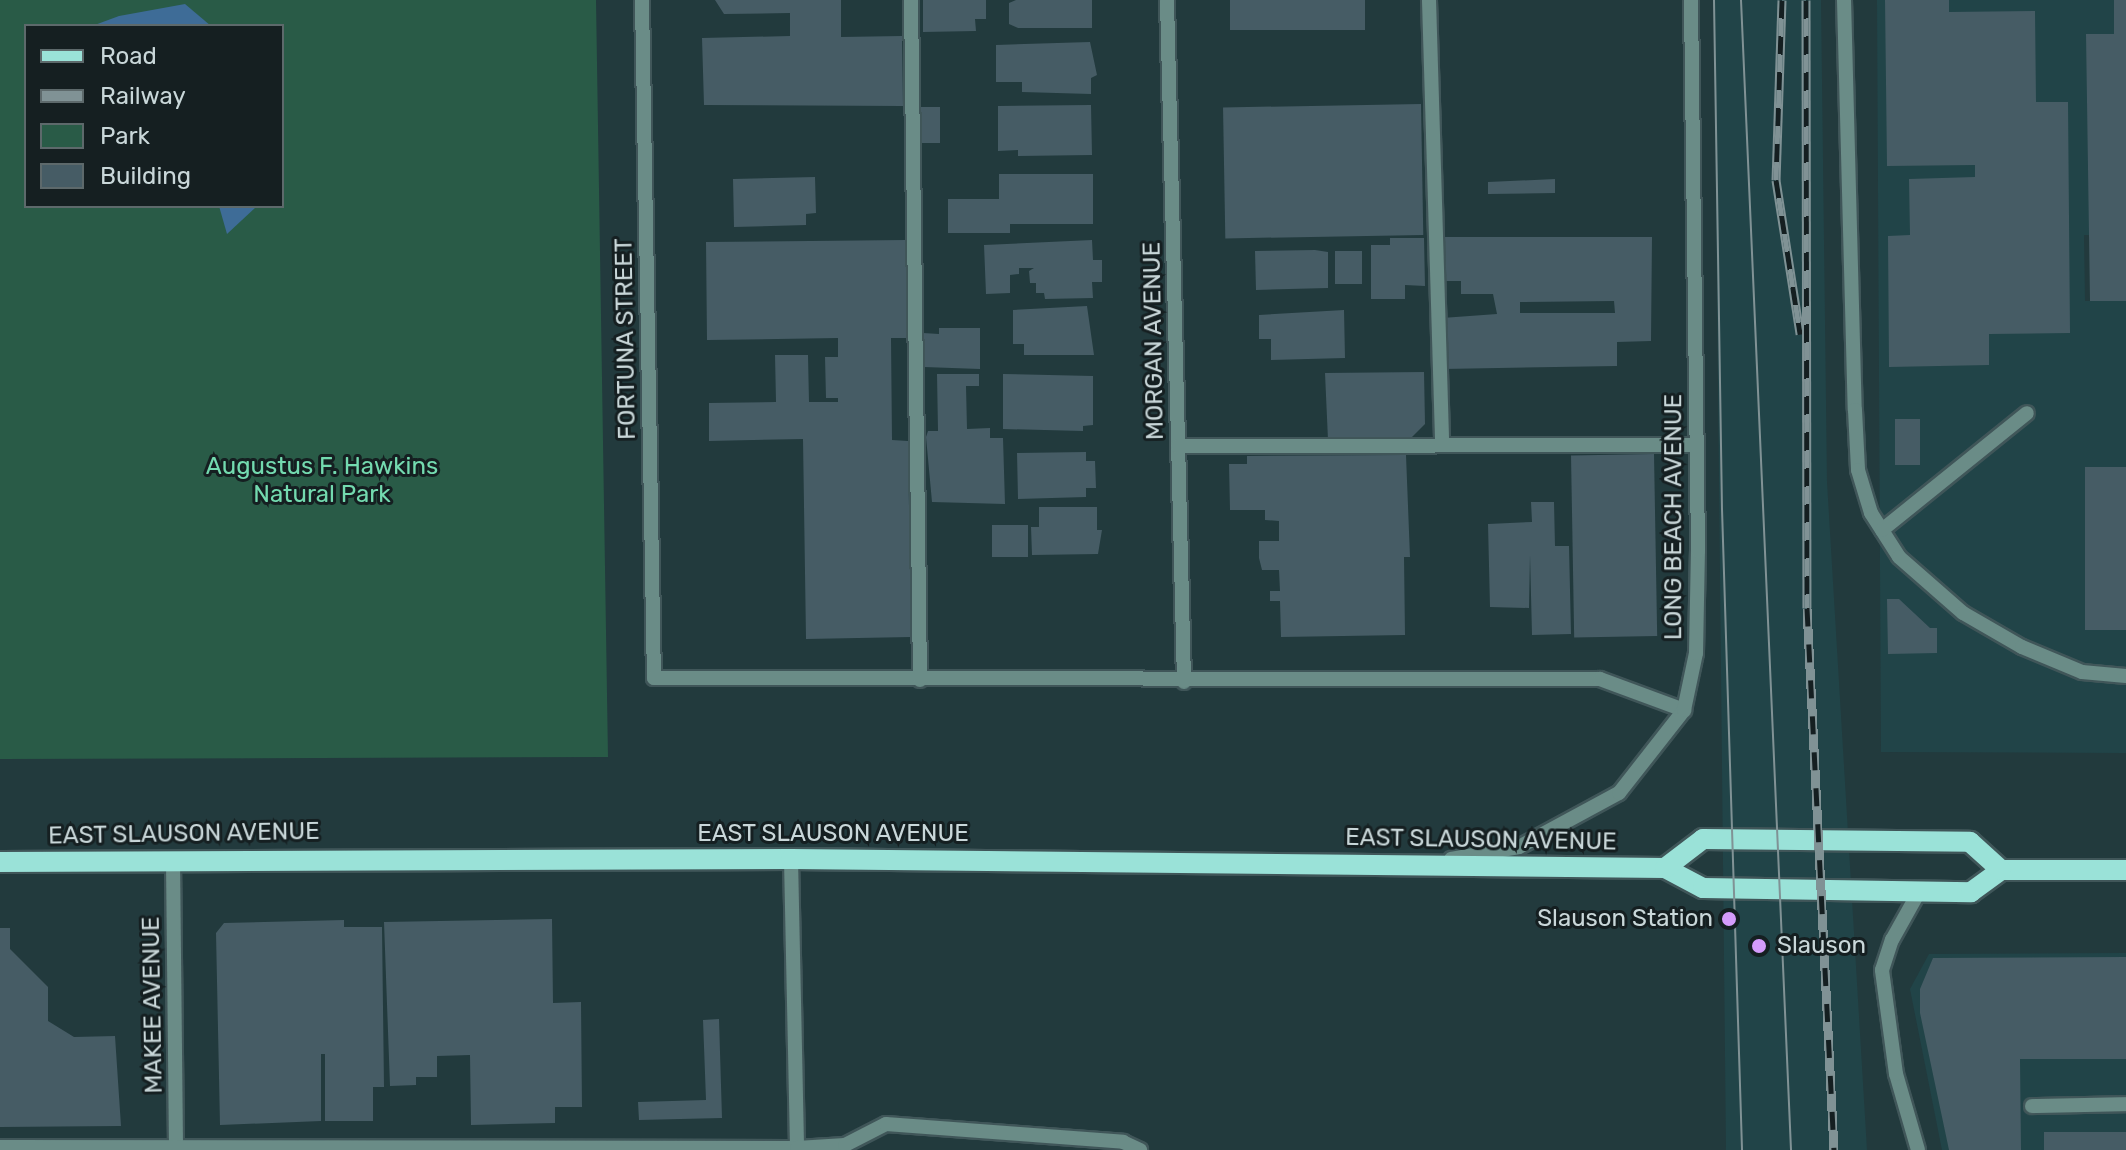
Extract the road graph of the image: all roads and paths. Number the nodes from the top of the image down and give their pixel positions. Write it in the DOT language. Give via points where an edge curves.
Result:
graph roads {
  1 [pos="642,0"];
  2 [pos="911,0"];
  3 [pos="1167,0"];
  4 [pos="1429,0"];
  5 [pos="1691,0"];
  6 [pos="1844,0"];
  7 [pos="2027,413"];
  8 [pos="1442,445"];
  9 [pos="1697,445"];
  10 [pos="1178,446"];
  11 [pos="1882,530"];
  12 [pos="2126,676"];
  13 [pos="920,680"];
  14 [pos="1184,682"];
  15 [pos="1684,710"];
  16 [pos="791,859"];
  17 [pos="173,860"];
  18 [pos="0,862"];
  19 [pos="1417,865"];
  20 [pos="1665,868"];
  21 [pos="2001,870"];
  22 [pos="2126,870"];
  23 [pos="1920,890"];
  24 [pos="2126,1104"];
  25 [pos="2032,1106"];
  26 [pos="0,1147"];
  27 [pos="851,1147"];
  28 [pos="176,1149"];
  29 [pos="472,1149"];
  30 [pos="797,1149"];
  31 [pos="1140,1150"];
  32 [pos="1918,1150"];
  1 -- 13 [label="street, FORTUNA STREET" via="654,678"];
  2 -- 13 [label="street"];
  3 -- 10 [label="street, MORGAN AVENUE"];
  4 -- 8 [label="street"];
  5 -- 9 [label="street, LONG BEACH AVENUE"];
  6 -- 11 [label="street" via="1858,470"];
  7 -- 11 [label="street"];
  8 -- 9 [label="street"];
  8 -- 10 [label="street"];
  9 -- 15 [label="street, LONG BEACH AVENUE" via="1696,653"];
  10 -- 14 [label="street, MORGAN AVENUE"];
  11 -- 12 [label="street" via="1899,557 1963,613 2022,647 2082,672"];
  13 -- 14 [label="street"];
  14 -- 15 [label="street" via="1600,679"];
  15 -- 19 [label="street, LONG BEACH AVENUE" via="1619,793 1562,827 1519,847"];
  16 -- 17 [label="main road, EAST SLAUSON AVENUE"];
  16 -- 19 [label="main road, EAST SLAUSON AVENUE"];
  16 -- 30 [label="street"];
  17 -- 18 [label="main road, EAST SLAUSON AVENUE"];
  17 -- 28 [label="street, MAKEE AVENUE"];
  19 -- 20 [label="main road, EAST SLAUSON AVENUE"];
  20 -- 21 [label="main road" via="1703,839 1970,842"];
  20 -- 23 [label="main road, EAST SLAUSON AVENUE" via="1703,888"];
  21 -- 22 [label="main road"];
  21 -- 23 [label="main road, EAST SLAUSON AVENUE" via="1971,892"];
  23 -- 32 [label="street" via="1882,970 1896,1074"];
  24 -- 25 [label="street"];
  26 -- 28 [label="street"];
  27 -- 30 [label="street"];
  27 -- 31 [label="street" via="886,1124 1123,1142"];
  28 -- 29 [label="street"];
  29 -- 30 [label="street"];
}
